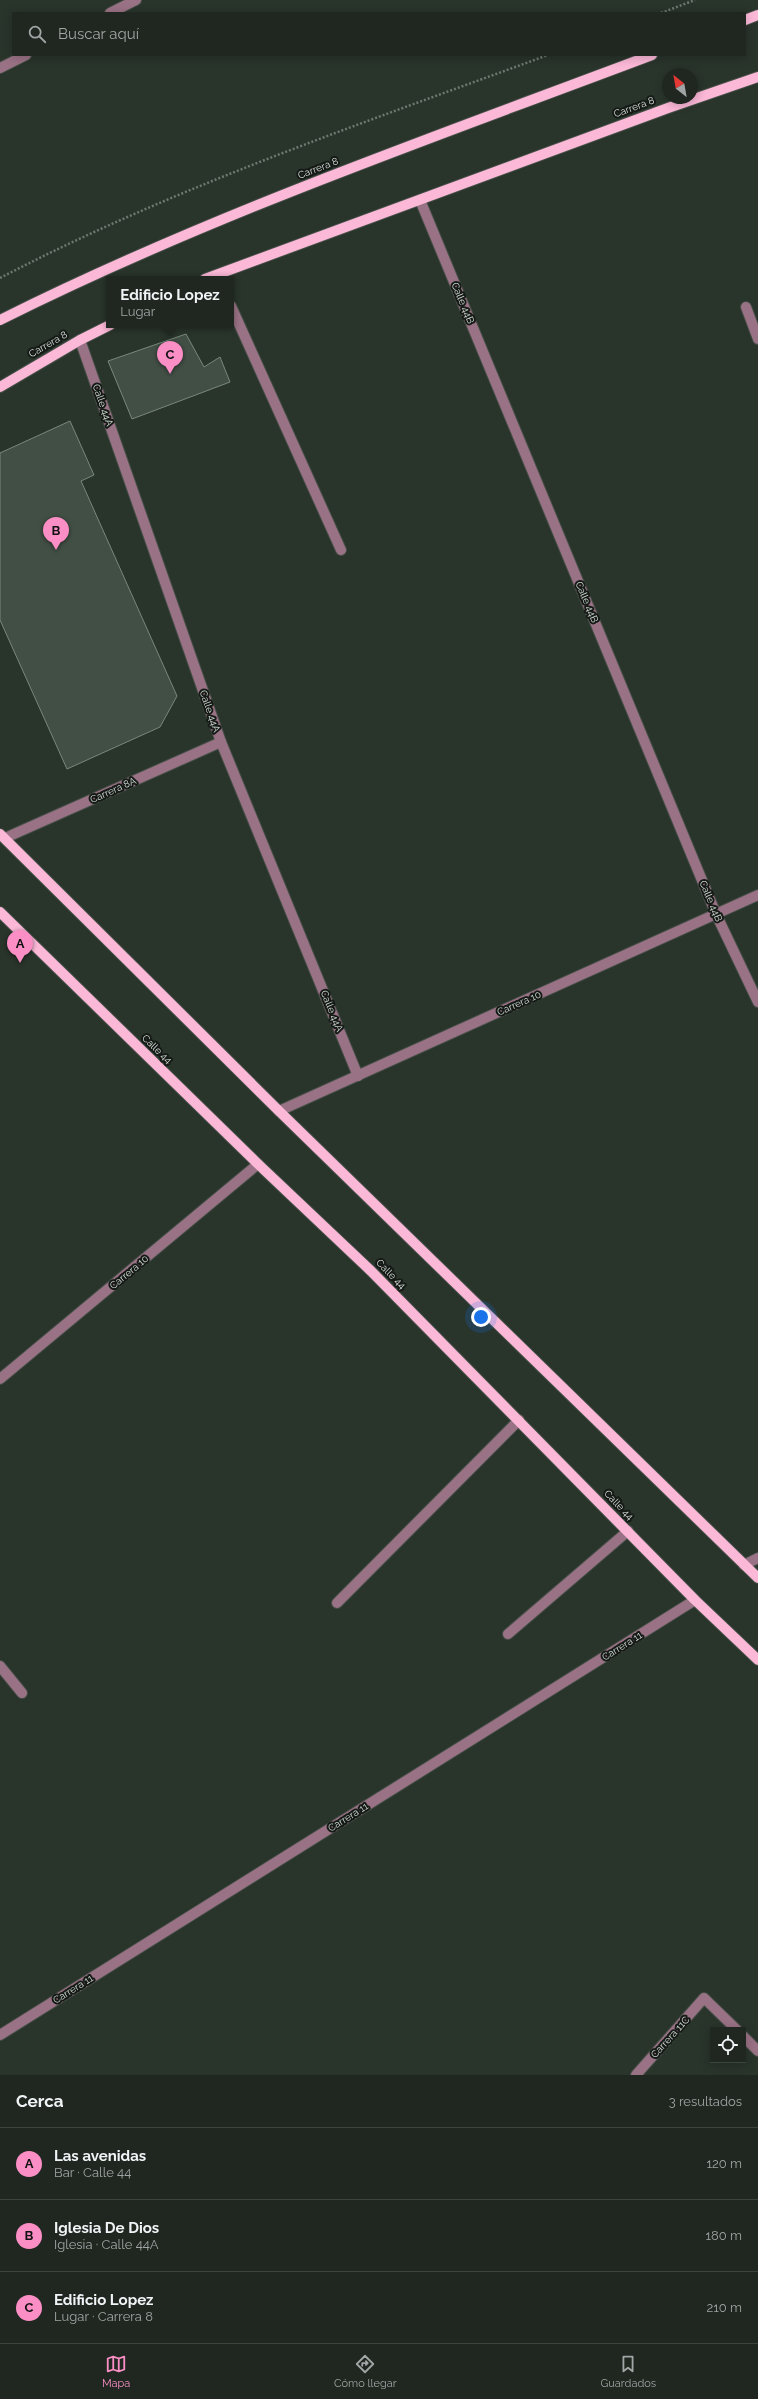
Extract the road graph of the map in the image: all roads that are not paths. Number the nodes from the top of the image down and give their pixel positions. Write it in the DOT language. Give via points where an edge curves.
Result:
graph roads {
  1 [pos="136,0"];
  2 [pos="112,12"];
  3 [pos="758,15"];
  4 [pos="746,20"];
  5 [pos="24,56"];
  6 [pos="649,56"];
  7 [pos="0,68"];
  8 [pos="758,76"];
  9 [pos="420,200"];
  10 [pos="217,276"];
  11 [pos="746,307"];
  12 [pos="234,313"];
  13 [pos="0,320"];
  14 [pos="106,327"];
  15 [pos="758,339"];
  16 [pos="80,340"];
  17 [pos="0,387"];
  18 [pos="341,550"];
  19 [pos="221,742"];
  20 [pos="2,836"];
  21 [pos="758,895"];
  22 [pos="0,912"];
  23 [pos="716,914"];
  24 [pos="758,1002"];
  25 [pos="358,1076"];
  26 [pos="279,1111"];
  27 [pos="258,1164"];
  28 [pos="0,1379"];
  29 [pos="519,1420"];
  30 [pos="628,1531"];
  31 [pos="758,1558"];
  32 [pos="744,1565"];
  33 [pos="758,1578"];
  34 [pos="695,1600"];
  35 [pos="337,1603"];
  36 [pos="508,1634"];
  37 [pos="758,1660"];
  38 [pos="0,1666"];
  39 [pos="22,1693"];
  40 [pos="734,2027"];
  41 [pos="0,2035"];
  42 [pos="746,2039"];
  43 [pos="758,2051"];
  44 [pos="636,2075"];
  1 -- 2 [label="street"];
  3 -- 4 [label="main road"];
  5 -- 7 [label="street"];
  6 -- 13 [label="main road, Carrera 8" via="265,200 157,246"];
  8 -- 9 [label="main road, Carrera 8"];
  9 -- 10 [label="main road, Carrera 8"];
  9 -- 23 [label="street, Calle 44B"];
  11 -- 15 [label="street"];
  12 -- 18 [label="street"];
  14 -- 16 [label="main road, Carrera 8"];
  16 -- 17 [label="main road, Carrera 8"];
  16 -- 19 [label="street, Calle 44A"];
  19 -- 20 [label="street, Carrera 8A"];
  19 -- 25 [label="street, Calle 44A"];
  20 -- 26 [label="main road"];
  21 -- 23 [label="street, Carrera 10"];
  22 -- 27 [label="main road, Calle 44"];
  23 -- 24 [label="street, Calle 44B"];
  23 -- 25 [label="street, Carrera 10"];
  25 -- 26 [label="street, Carrera 10"];
  26 -- 32 [label="main road"];
  27 -- 28 [label="street, Carrera 10"];
  27 -- 29 [label="main road, Calle 44" via="371,1271"];
  29 -- 30 [label="main road, Calle 44"];
  29 -- 35 [label="street"];
  30 -- 34 [label="main road, Calle 44"];
  30 -- 36 [label="street"];
  31 -- 32 [label="street"];
  32 -- 33 [label="main road"];
  34 -- 37 [label="main road, Calle 44"];
  34 -- 41 [label="street, Carrera 11"];
  38 -- 39 [label="street"];
  40 -- 44 [label="street, Carrera 11C" via="704,1998"];
  42 -- 43 [label="street"];
}
